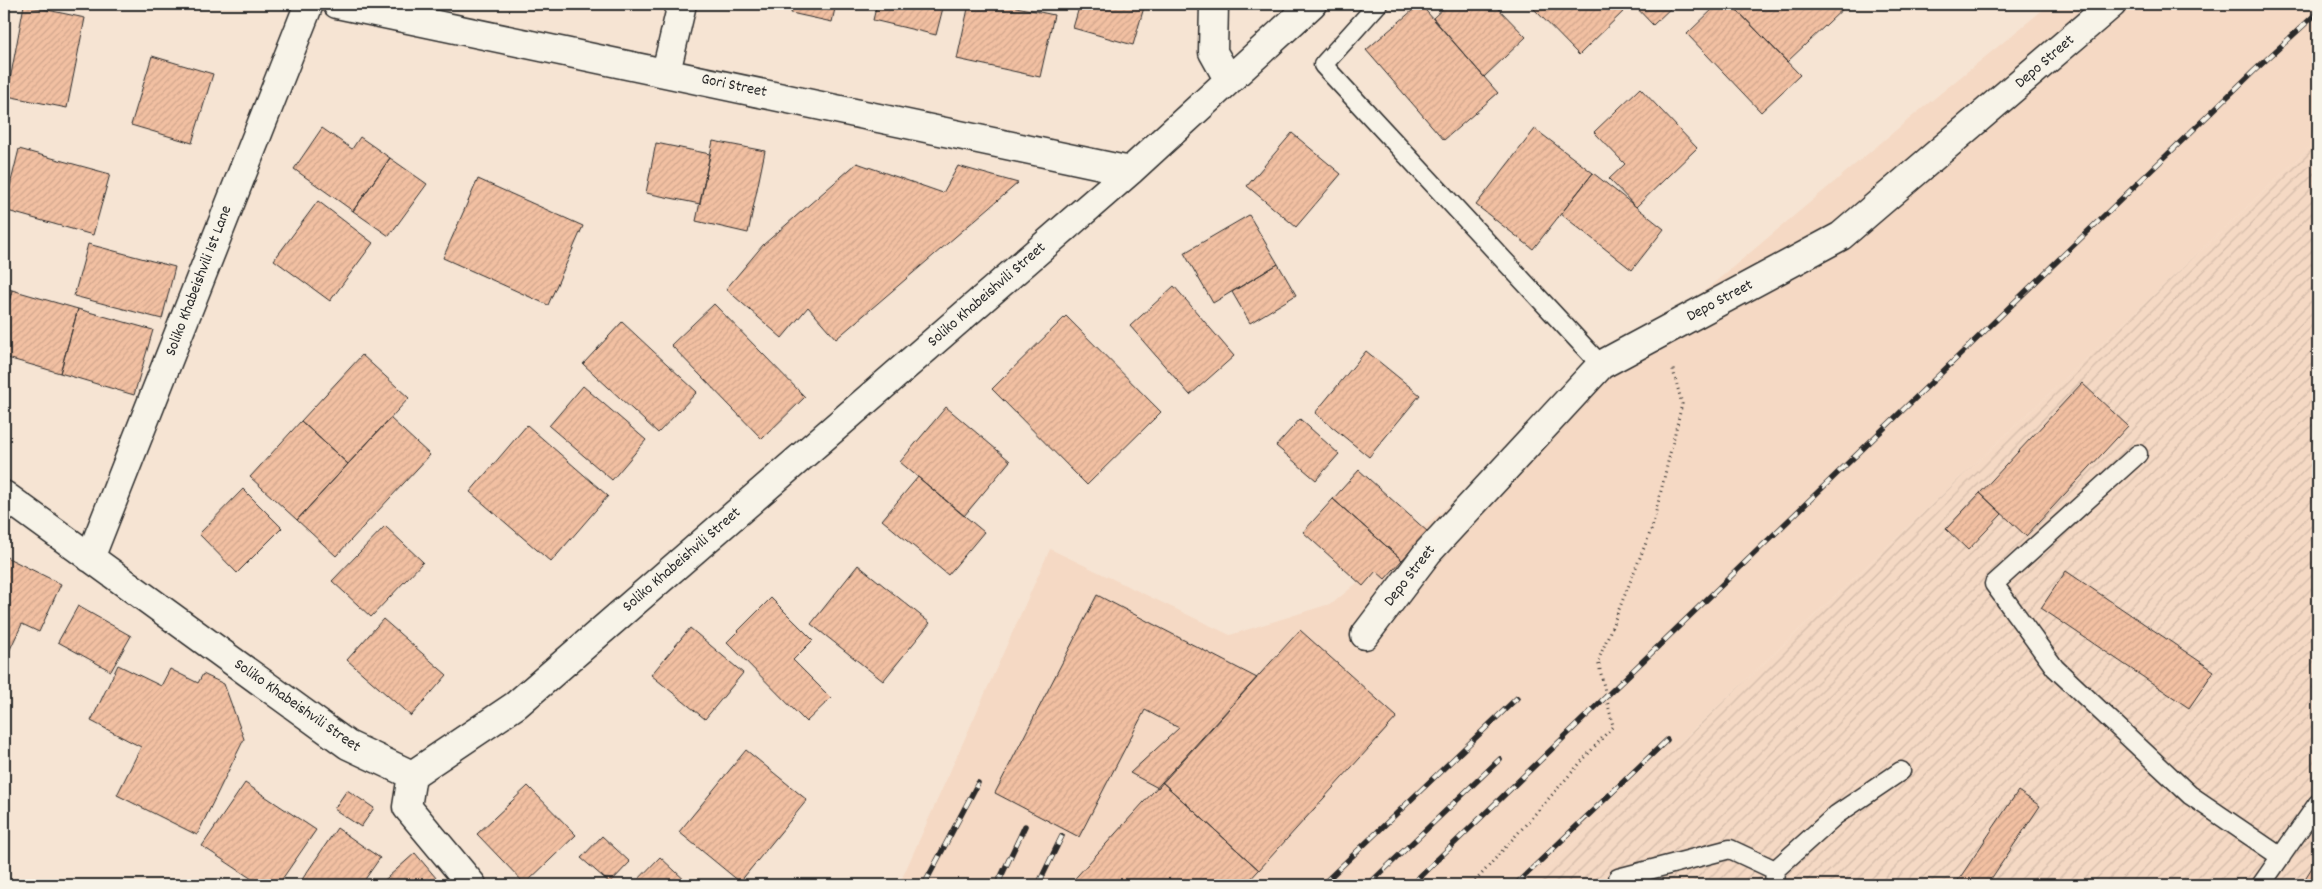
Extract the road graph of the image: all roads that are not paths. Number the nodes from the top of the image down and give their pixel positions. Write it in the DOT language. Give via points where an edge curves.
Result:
graph roads {
  1 [pos="309,4"];
  2 [pos="337,4"];
  3 [pos="682,4"];
  4 [pos="1214,4"];
  5 [pos="1312,4"];
  6 [pos="1378,4"];
  7 [pos="2112,4"];
  8 [pos="666,72"];
  9 [pos="1228,79"];
  10 [pos="1130,171"];
  11 [pos="1601,365"];
  12 [pos="2138,454"];
  13 [pos="4,496"];
  14 [pos="90,558"];
  15 [pos="1365,635"];
  16 [pos="1901,771"];
  17 [pos="412,775"];
  18 [pos="2318,803"];
  19 [pos="2281,857"];
  20 [pos="1618,878"];
  21 [pos="1774,878"];
  22 [pos="472,885"];
  23 [pos="2261,885"];
  1 -- 14 [label="street, Soliko Khabeishvili 1st Lane"];
  2 -- 8 [label="street, Gori Street"];
  3 -- 8 [label="street"];
  4 -- 9 [label="street" via="1213,52"];
  5 -- 9 [label="street, Soliko Khabeishvili Street"];
  6 -- 11 [label="lane" via="1323,65"];
  7 -- 11 [label="street, Depo Street" via="1841,236"];
  8 -- 10 [label="street, Gori Street"];
  9 -- 10 [label="street, Soliko Khabeishvili Street"];
  10 -- 17 [label="street, Soliko Khabeishvili Street" via="516,704"];
  11 -- 15 [label="street, Depo Street" via="1428,552"];
  12 -- 19 [label="lane" via="1994,584 2055,668 2190,795"];
  13 -- 14 [label="street, Soliko Khabeishvili Street"];
  14 -- 17 [label="street, Soliko Khabeishvili Street" via="348,745"];
  16 -- 21 [label="lane" via="1836,815"];
  17 -- 22 [label="street" via="407,807"];
  18 -- 19 [label="lane"];
  19 -- 23 [label="lane"];
  20 -- 21 [label="lane" via="1730,849"];
}
